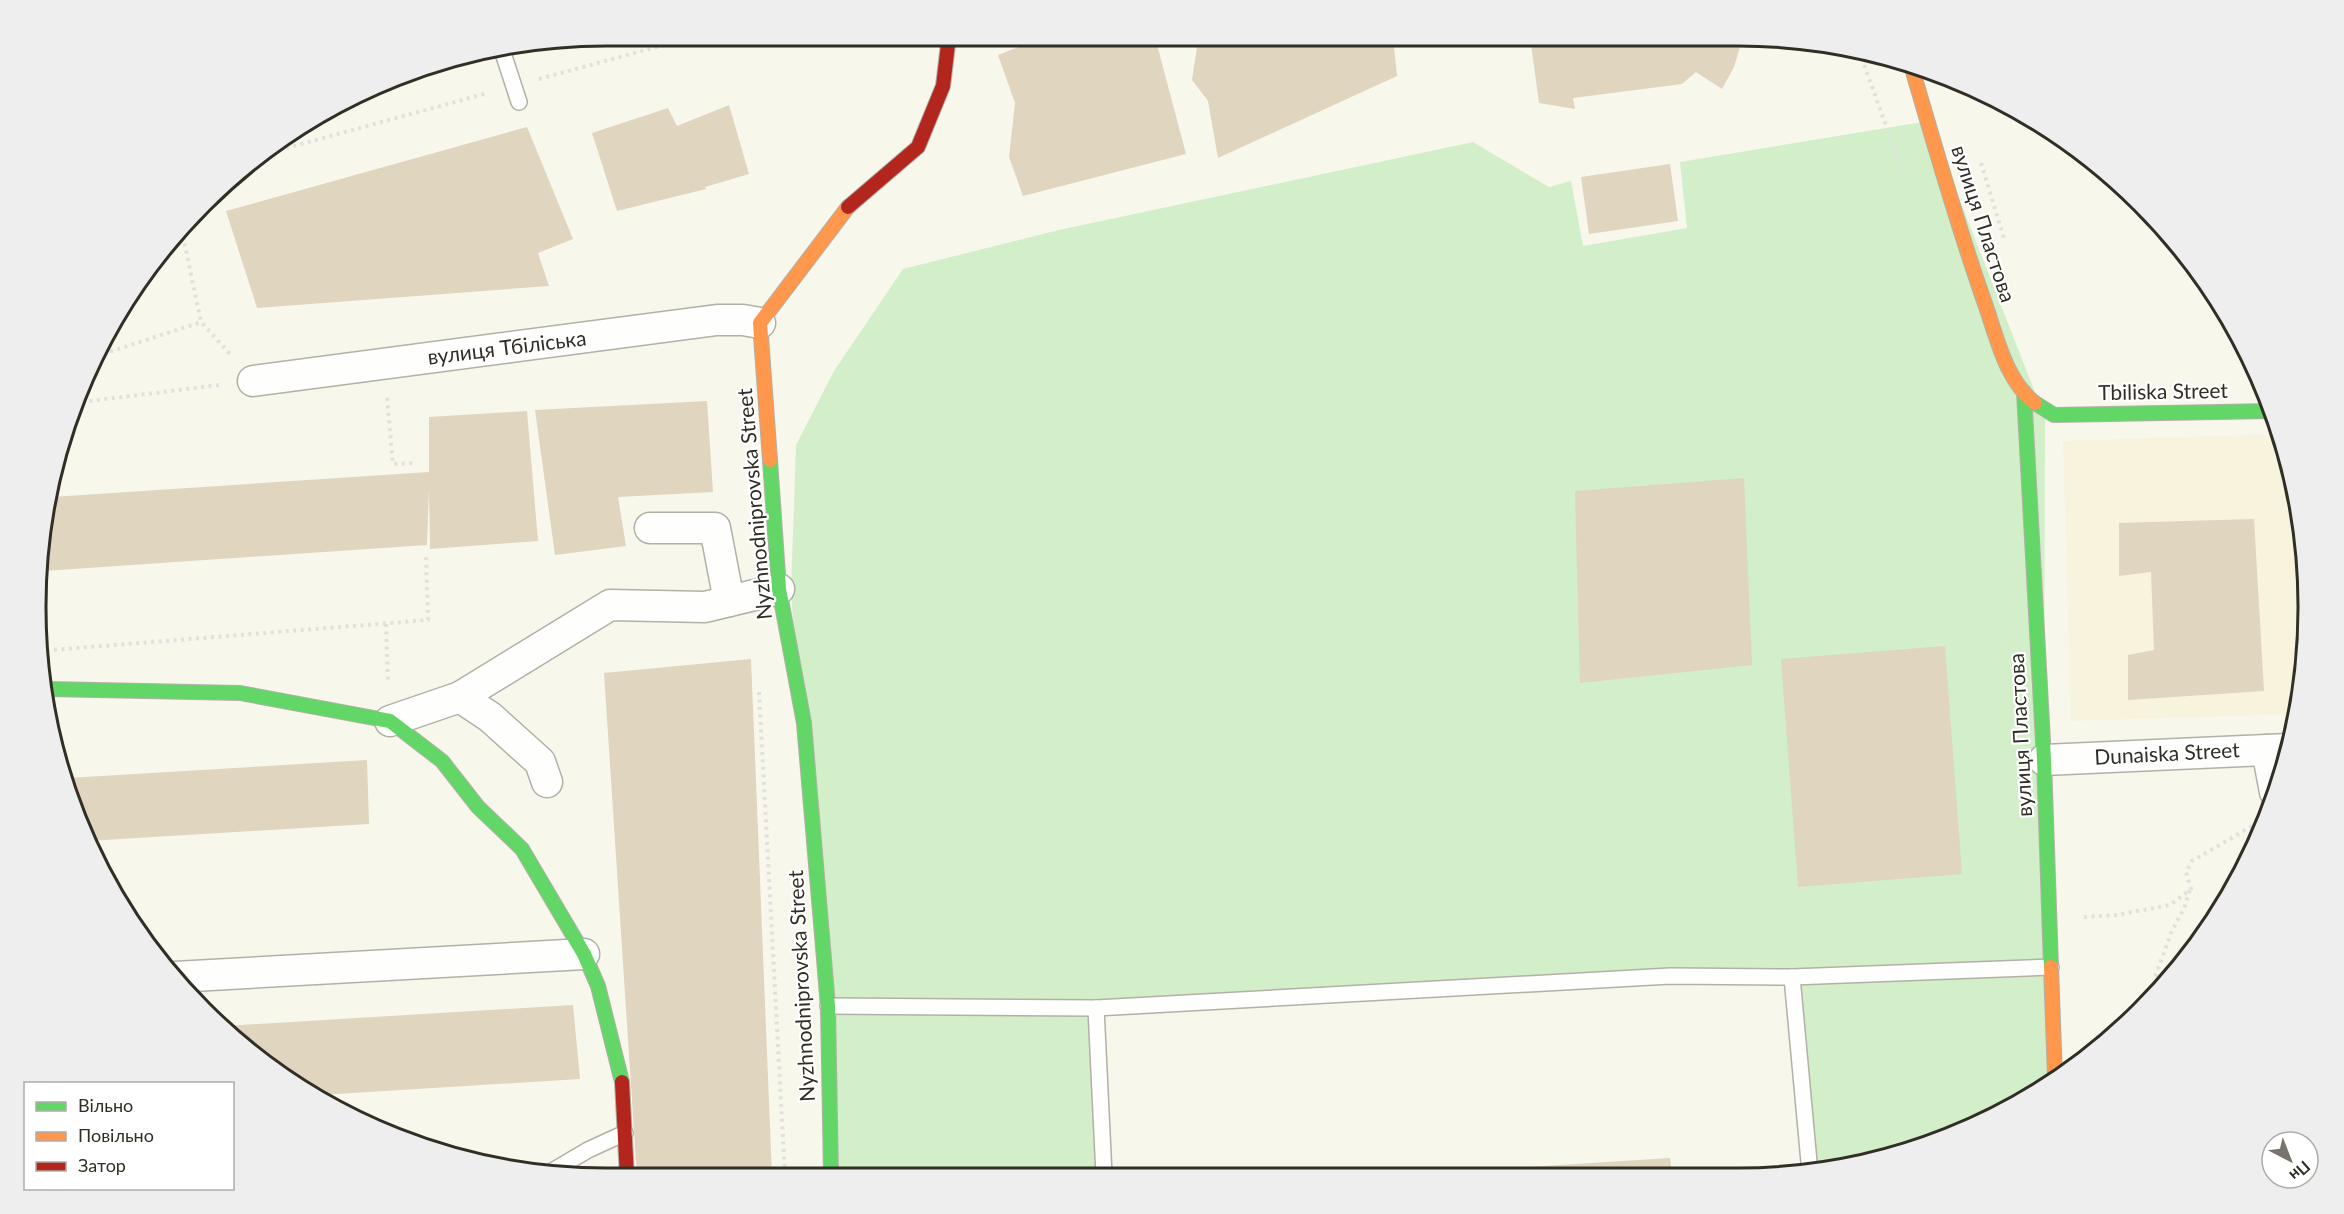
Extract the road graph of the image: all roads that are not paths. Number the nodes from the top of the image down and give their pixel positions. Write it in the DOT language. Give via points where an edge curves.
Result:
graph roads {
  1 [pos="948,46"];
  2 [pos="503,56"];
  3 [pos="1914,75"];
  4 [pos="519,102"];
  5 [pos="760,323"];
  6 [pos="253,381"];
  7 [pos="2024,392"];
  8 [pos="2262,411"];
  9 [pos="2054,415"];
  10 [pos="650,528"];
  11 [pos="780,589"];
  12 [pos="729,601"];
  13 [pos="53,690"];
  14 [pos="460,698"];
  15 [pos="390,721"];
  16 [pos="2278,749"];
  17 [pos="2044,760"];
  18 [pos="547,782"];
  19 [pos="584,954"];
  20 [pos="2051,967"];
  21 [pos="186,976"];
  22 [pos="1792,977"];
  23 [pos="828,1006"];
  24 [pos="1096,1008"];
  25 [pos="2055,1068"];
  26 [pos="625,1133"];
  27 [pos="1809,1163"];
  28 [pos="562,1165"];
  29 [pos="627,1168"];
  30 [pos="831,1168"];
  31 [pos="1104,1168"];
  1 -- 5 [label="street" via="942,86 918,147 843,212"];
  2 -- 4 [label="lane"];
  3 -- 7 [label="street, вулиця Пластова" via="1963,240 2011,374"];
  5 -- 6 [label="street, вулиця Тбіліська" via="717,320"];
  5 -- 11 [label="street, Nyzhnodniprovska Street"];
  7 -- 9 [label="street, вулиця Пластова"];
  7 -- 17 [label="street, вулиця Пластова"];
  8 -- 9 [label="street, Tbiliska Street"];
  10 -- 12 [label="street" via="716,528"];
  11 -- 12 [label="street"];
  11 -- 23 [label="street, Nyzhnodniprovska Street" via="804,723"];
  12 -- 14 [label="street" via="705,607 610,605"];
  13 -- 15 [label="street" via="240,693"];
  14 -- 15 [label="street"];
  14 -- 18 [label="street" via="490,717 540,762"];
  15 -- 19 [label="street" via="442,760 478,807 522,849"];
  16 -- 17 [label="street, Dunaiska Street"];
  17 -- 20 [label="street, вулиця Пластова"];
  19 -- 21 [label="street"];
  19 -- 26 [label="street" via="598,986 622,1082"];
  20 -- 22 [label="lane"];
  20 -- 25 [label="street, вулиця Пластова"];
  22 -- 24 [label="lane" via="1670,976"];
  22 -- 27 [label="lane"];
  23 -- 24 [label="lane"];
  23 -- 30 [label="street, Nyzhnodniprovska Street"];
  24 -- 31 [label="lane"];
  26 -- 28 [label="lane"];
  26 -- 29 [label="street"];
}
